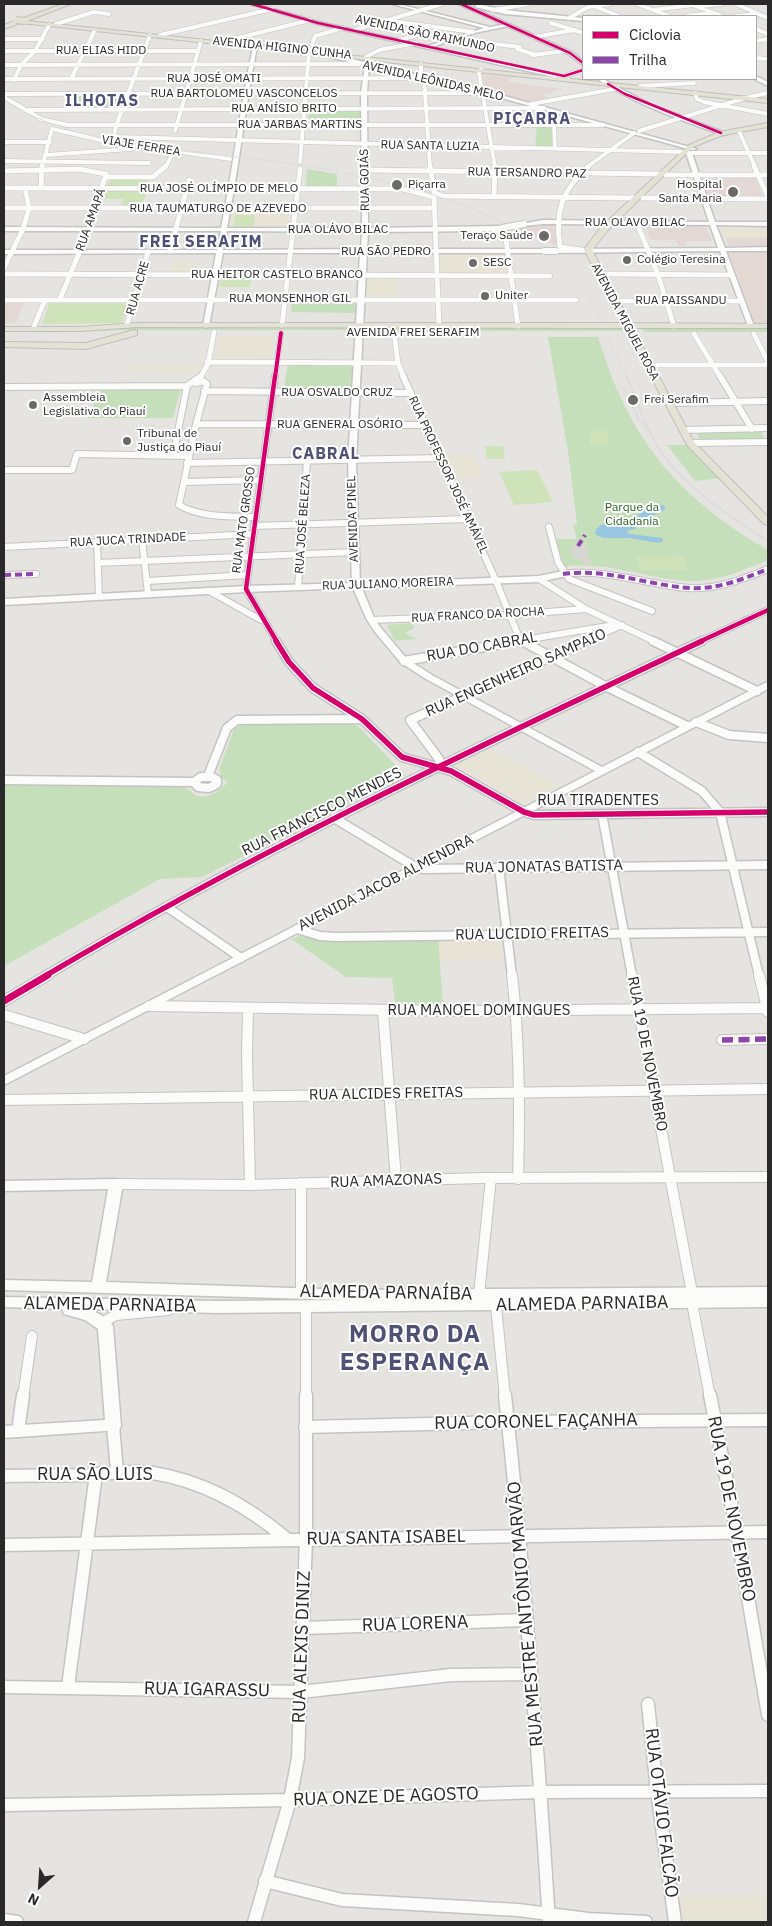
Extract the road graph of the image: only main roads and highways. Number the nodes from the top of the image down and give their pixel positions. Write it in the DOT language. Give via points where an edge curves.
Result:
graph roads {
  1 [pos="63,4"];
  2 [pos="461,4"];
  3 [pos="468,4"];
  4 [pos="582,20"];
  5 [pos="10,22"];
  6 [pos="36,23"];
  7 [pos="258,46"];
  8 [pos="310,51"];
  9 [pos="318,53"];
  10 [pos="365,61"];
  11 [pos="582,62"];
  12 [pos="480,70"];
  13 [pos="582,80"];
  14 [pos="584,80"];
  15 [pos="605,82"];
  16 [pos="695,92"];
  17 [pos="768,100"];
  18 [pos="533,104"];
  19 [pos="768,126"];
  20 [pos="636,132"];
  21 [pos="723,133"];
  22 [pos="690,149"];
  23 [pos="614,223"];
  24 [pos="768,326"];
  25 [pos="135,329"];
  26 [pos="281,329"];
  27 [pos="358,329"];
  28 [pos="4,330"];
  29 [pos="752,330"];
  30 [pos="82,331"];
  31 [pos="630,333"];
  32 [pos="768,334"];
  33 [pos="104,340"];
  34 [pos="4,344"];
  35 [pos="687,430"];
  36 [pos="767,515"];
  37 [pos="4,1186"];
  38 [pos="4,1285"];
  39 [pos="98,1288"];
  40 [pos="768,1292"];
  41 [pos="692,1298"];
  42 [pos="303,1300"];
  43 [pos="4,1302"];
  44 [pos="768,1302"];
  45 [pos="43,1304"];
  46 [pos="11,1431"];
  1 -- 5 [label="main road"];
  1 -- 6 [label="main road" via="30,20"];
  2 -- 11 [label="main road" via="566,51"];
  3 -- 4 [label="main road"];
  5 -- 6 [label="main road, AVENIDA HIGINO CUNHA"];
  5 -- 6 [label="main road"];
  6 -- 7 [label="main road, AVENIDA HIGINO CUNHA"];
  6 -- 7 [label="main road, AVENIDA HIGINO CUNHA"];
  7 -- 8 [label="main road, AVENIDA HIGINO CUNHA"];
  8 -- 9 [label="main road, AVENIDA HIGINO CUNHA"];
  8 -- 10 [label="main road, AVENIDA HIGINO CUNHA"];
  9 -- 10 [label="main road, AVENIDA HIGINO CUNHA"];
  9 -- 10 [label="main road, AVENIDA LEÔNIDAS MELO"];
  10 -- 12 [label="main road, AVENIDA HIGINO CUNHA"];
  10 -- 12 [label="main road, AVENIDA HIGINO CUNHA"];
  10 -- 18 [label="main road, AVENIDA LEÔNIDAS MELO"];
  12 -- 13 [label="main road, AVENIDA HIGINO CUNHA"];
  14 -- 15 [label="main road, AVENIDA HIGINO CUNHA"];
  15 -- 16 [label="main road, AVENIDA HIGINO CUNHA"];
  15 -- 16 [label="main road, AVENIDA HIGINO CUNHA"];
  16 -- 17 [label="main road, AVENIDA HIGINO CUNHA"];
  18 -- 20 [label="main road, AVENIDA LEÔNIDAS MELO"];
  18 -- 20 [label="main road, AVENIDA LEÔNIDAS MELO"];
  19 -- 21 [label="main road, AVENIDA MIGUEL ROSA"];
  19 -- 21 [label="main road, AVENIDA MIGUEL ROSA"];
  20 -- 22 [label="main road, AVENIDA LEÔNIDAS MELO"];
  21 -- 22 [label="main road, AVENIDA MIGUEL ROSA"];
  22 -- 23 [label="main road, AVENIDA MIGUEL ROSA"];
  23 -- 31 [label="main road, AVENIDA MIGUEL ROSA" via="597,250 620,301"];
  23 -- 31 [label="main road, AVENIDA MIGUEL ROSA" via="585,250"];
  24 -- 29 [label="main road, AVENIDA FREI SERAFIM"];
  25 -- 26 [label="main road, AVENIDA FREI SERAFIM" via="206,326"];
  25 -- 26 [label="main road, AVENIDA FREI SERAFIM" via="214,332"];
  25 -- 28 [label="main road" via="127,325 34,326"];
  25 -- 30 [label="main road, AVENIDA FREI SERAFIM"];
  25 -- 33 [label="main road"];
  26 -- 27 [label="main road, AVENIDA FREI SERAFIM"];
  27 -- 31 [label="main road, AVENIDA FREI SERAFIM" via="394,333"];
  27 -- 31 [label="main road, AVENIDA FREI SERAFIM" via="518,326"];
  28 -- 30 [label="main road, AVENIDA FREI SERAFIM"];
  29 -- 31 [label="main road, AVENIDA FREI SERAFIM" via="694,334"];
  29 -- 31 [label="main road, AVENIDA FREI SERAFIM" via="674,326"];
  29 -- 32 [label="main road, AVENIDA FREI SERAFIM"];
  30 -- 33 [label="main road"];
  31 -- 35 [label="main road, AVENIDA MIGUEL ROSA"];
  31 -- 35 [label="main road, AVENIDA MIGUEL ROSA" via="656,365 677,402"];
  33 -- 34 [label="main road"];
  33 -- 34 [label="main road" via="86,346"];
  35 -- 36 [label="main road, AVENIDA MIGUEL ROSA" via="695,443"];
  37 -- 39 [label="main road, RUA AMAZONAS" via="116,1184"];
  38 -- 39 [label="main road, ALAMEDA PARNAÍBA"];
  39 -- 42 [label="main road, ALAMEDA PARNAÍBA"];
  40 -- 41 [label="main road, ALAMEDA PARNAÍBA"];
  41 -- 42 [label="main road, ALAMEDA PARNAÍBA" via="479,1294 362,1295"];
  41 -- 42 [label="main road, ALAMEDA PARNAIBA" via="496,1306"];
  41 -- 44 [label="main road, ALAMEDA PARNAIBA"];
  42 -- 45 [label="main road, ALAMEDA PARNAIBA" via="216,1307"];
  43 -- 45 [label="main road, ALAMEDA PARNAIBA"];
  45 -- 46 [label="main road" via="90,1316 105,1326 114,1426"];
}
